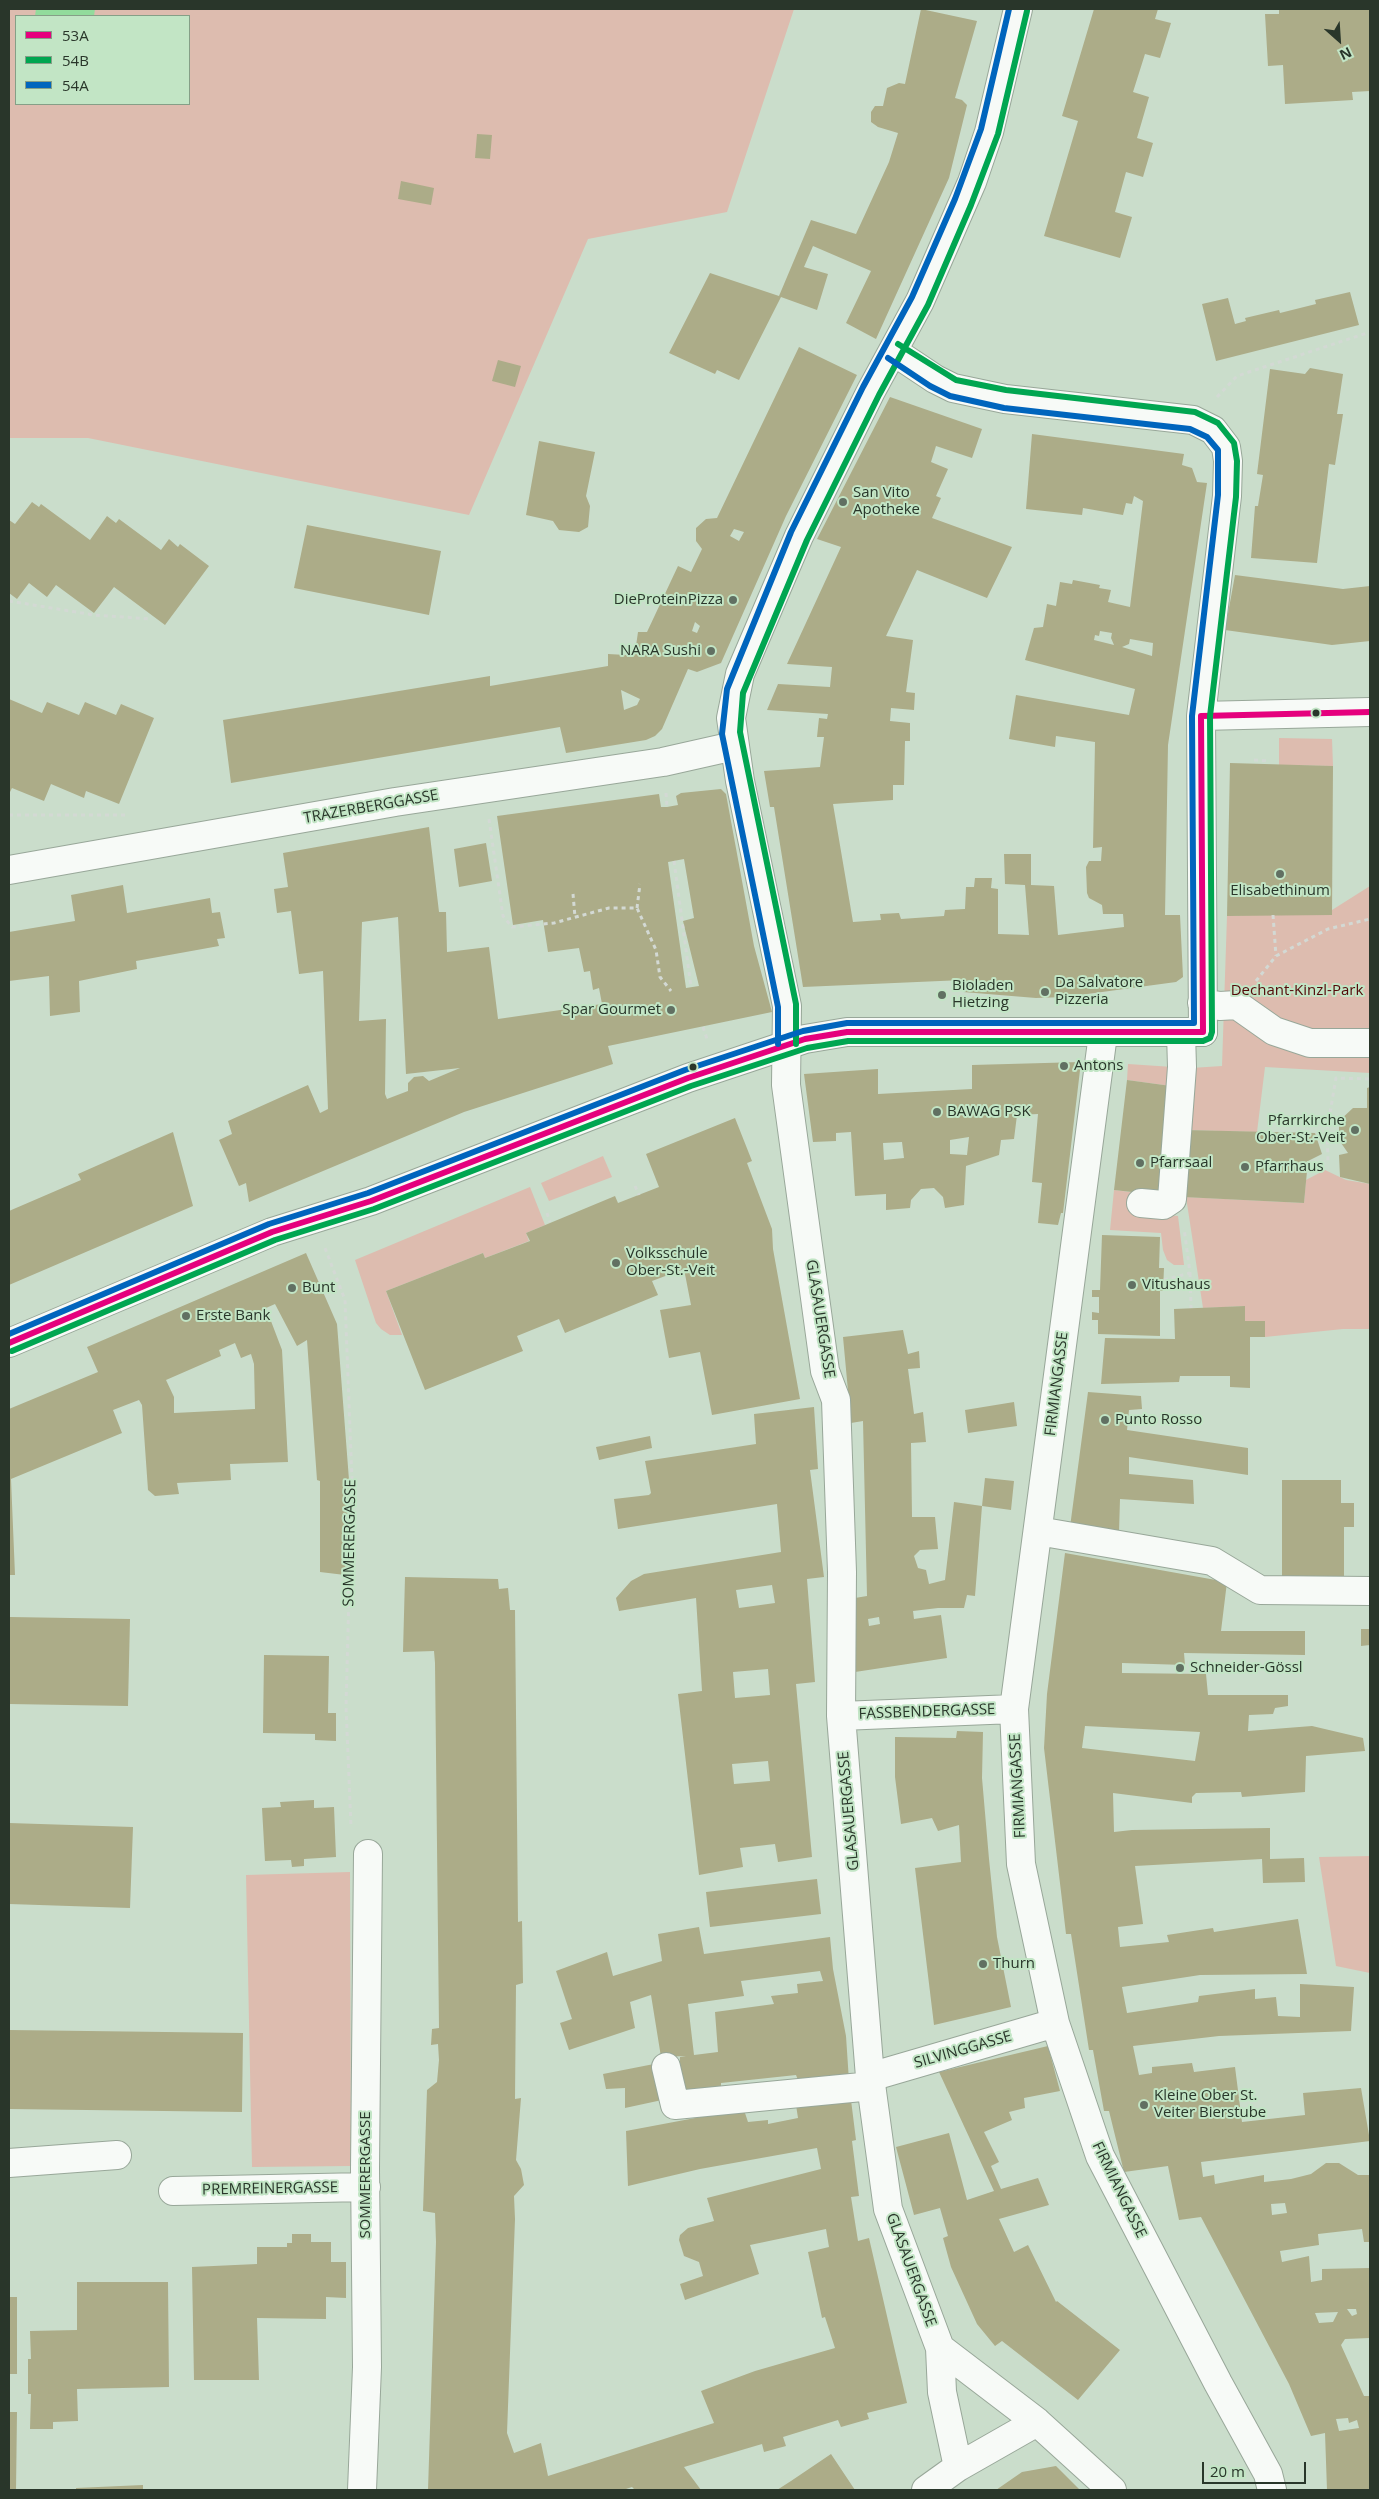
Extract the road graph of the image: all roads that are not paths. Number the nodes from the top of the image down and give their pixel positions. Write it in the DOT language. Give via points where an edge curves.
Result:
graph roads {
  1 [pos="1018,9"];
  2 [pos="893,351"];
  3 [pos="1370,712"];
  4 [pos="1201,716"];
  5 [pos="734,746"];
  6 [pos="9,870"];
  7 [pos="1202,1003"];
  8 [pos="1192,1033"];
  9 [pos="1103,1034"];
  10 [pos="1370,1043"];
  11 [pos="787,1044"];
  12 [pos="1141,1203"];
  13 [pos="9,1343"];
  14 [pos="1038,1531"];
  15 [pos="1370,1591"];
  16 [pos="1014,1709"];
  17 [pos="841,1716"];
  18 [pos="368,1857"];
  19 [pos="1055,2023"];
  20 [pos="666,2067"];
  21 [pos="871,2082"];
  22 [pos="117,2155"];
  23 [pos="9,2163"];
  24 [pos="366,2187"];
  25 [pos="173,2191"];
  26 [pos="940,2348"];
  27 [pos="1037,2422"];
  28 [pos="958,2467"];
  29 [pos="362,2490"];
  30 [pos="926,2490"];
  31 [pos="1112,2490"];
  32 [pos="1272,2490"];
  1 -- 2 [label="street, GLASAUERGASSE" via="980,160 920,301"];
  2 -- 4 [label="street" via="935,379 972,393 1193,420 1214,430 1222,440 1228,461 1227,496"];
  2 -- 5 [label="street, GLASAUERGASSE" via="799,536 751,647 732,706"];
  3 -- 4 [label="street"];
  4 -- 7 [label="street"];
  5 -- 6 [label="street, TRAZERBERGGASSE" via="663,762 394,802"];
  5 -- 11 [label="street, GLASAUERGASSE" via="787,1006"];
  7 -- 8 [label="street"];
  7 -- 10 [label="street" via="1237,1005 1274,1031 1310,1043"];
  8 -- 9 [label="street"];
  8 -- 12 [label="street" via="1182,1067 1172,1199 1163,1205"];
  9 -- 11 [label="street" via="847,1032"];
  9 -- 14 [label="street, FIRMIANGASSE"];
  11 -- 13 [label="street" via="688,1078 371,1201 272,1232"];
  11 -- 17 [label="street, GLASAUERGASSE" via="786,1085 822,1351 825,1371 836,1400 842,1572"];
  14 -- 15 [label="street" via="1212,1561 1260,1590"];
  14 -- 16 [label="street, FIRMIANGASSE"];
  16 -- 17 [label="street, FASSBENDERGASSE"];
  16 -- 19 [label="street, FIRMIANGASSE" via="1021,1864"];
  17 -- 21 [label="street, GLASAUERGASSE"];
  18 -- 24 [label="street, SOMMERERGASSE"];
  19 -- 21 [label="street, SILVINGGASSE"];
  19 -- 32 [label="street, FIRMIANGASSE" via="1100,2156 1268,2474"];
  20 -- 21 [label="street, SILVINGGASSE" via="675,2105"];
  21 -- 26 [label="street, GLASAUERGASSE" via="888,2209"];
  22 -- 23 [label="street"];
  24 -- 25 [label="street, PREMREINERGASSE"];
  24 -- 29 [label="street, SOMMERERGASSE" via="367,2367"];
  26 -- 27 [label="street"];
  26 -- 28 [label="street" via="942,2392"];
  27 -- 28 [label="street"];
  27 -- 31 [label="street"];
  28 -- 30 [label="street"];
}
